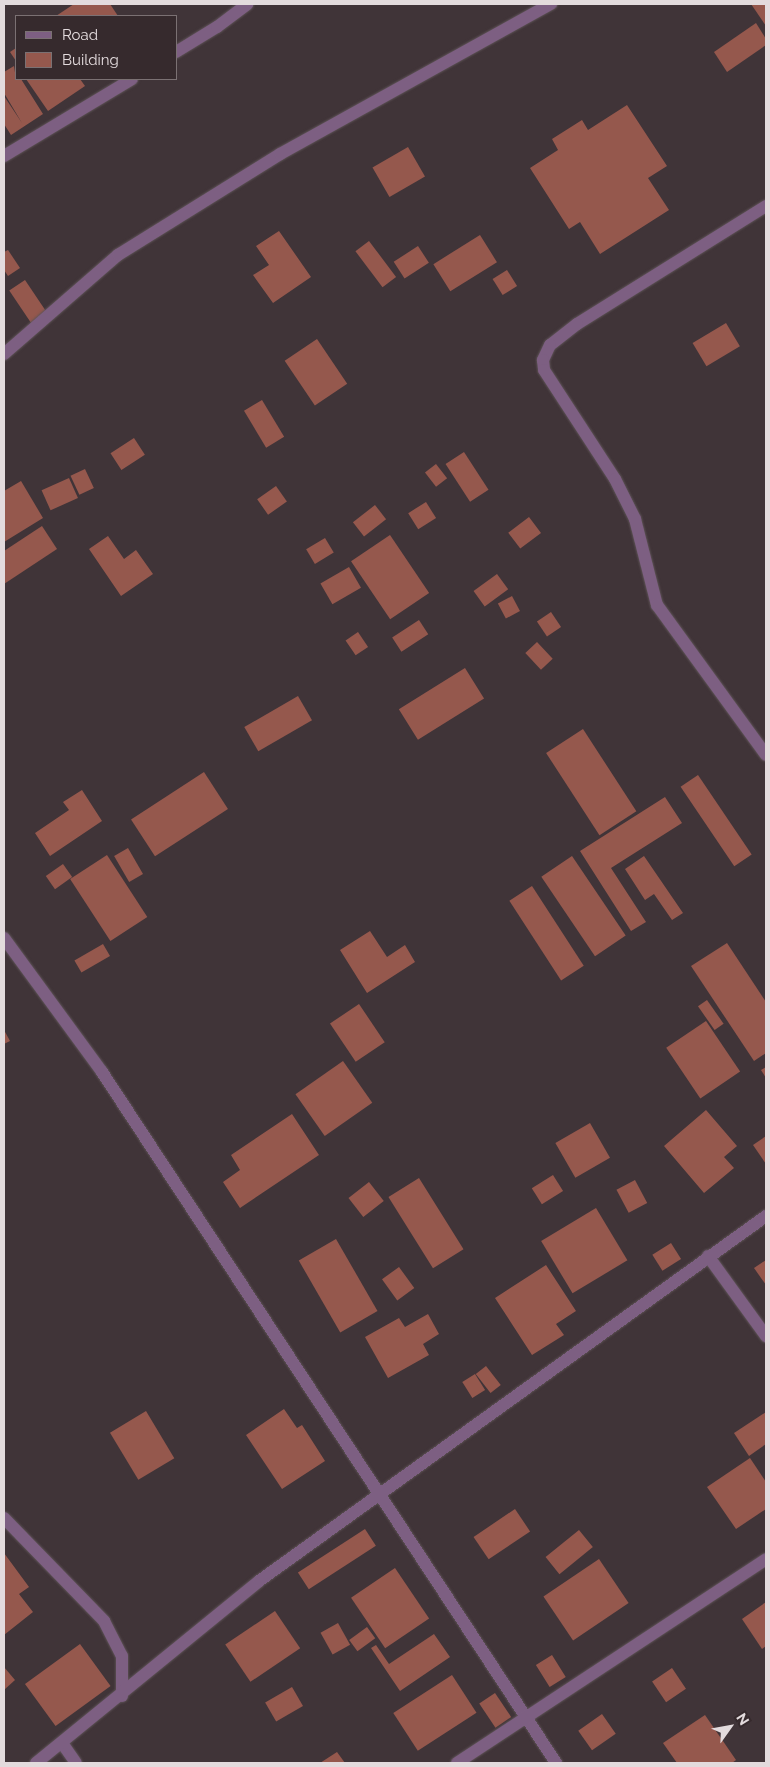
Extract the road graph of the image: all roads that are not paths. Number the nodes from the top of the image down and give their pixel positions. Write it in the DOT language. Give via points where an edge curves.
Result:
graph roads {
  1 [pos="247,4"];
  2 [pos="551,4"];
  3 [pos="178,51"];
  4 [pos="130,80"];
  5 [pos="4,156"];
  6 [pos="766,206"];
  7 [pos="4,354"];
  8 [pos="766,754"];
  9 [pos="4,938"];
  10 [pos="766,1216"];
  11 [pos="708,1256"];
  12 [pos="766,1336"];
  13 [pos="379,1492"];
  14 [pos="4,1518"];
  15 [pos="766,1559"];
  16 [pos="122,1696"];
  17 [pos="526,1718"];
  18 [pos="62,1743"];
  19 [pos="36,1763"];
  20 [pos="76,1763"];
  21 [pos="457,1763"];
  22 [pos="556,1763"];
  1 -- 3 [label="street"];
  2 -- 7 [label="street" via="280,154 118,255"];
  4 -- 5 [label="street"];
  6 -- 8 [label="street" via="577,324 550,345 543,360 544,370 615,479 635,519 657,605"];
  9 -- 13 [label="street" via="102,1072"];
  10 -- 11 [label="street"];
  11 -- 12 [label="street"];
  11 -- 13 [label="street"];
  13 -- 16 [label="street" via="259,1581"];
  13 -- 17 [label="street"];
  14 -- 16 [label="street" via="104,1621 122,1656"];
  15 -- 17 [label="street"];
  16 -- 18 [label="street"];
  17 -- 21 [label="street"];
  17 -- 22 [label="street"];
  18 -- 19 [label="street"];
  18 -- 20 [label="street"];
}
